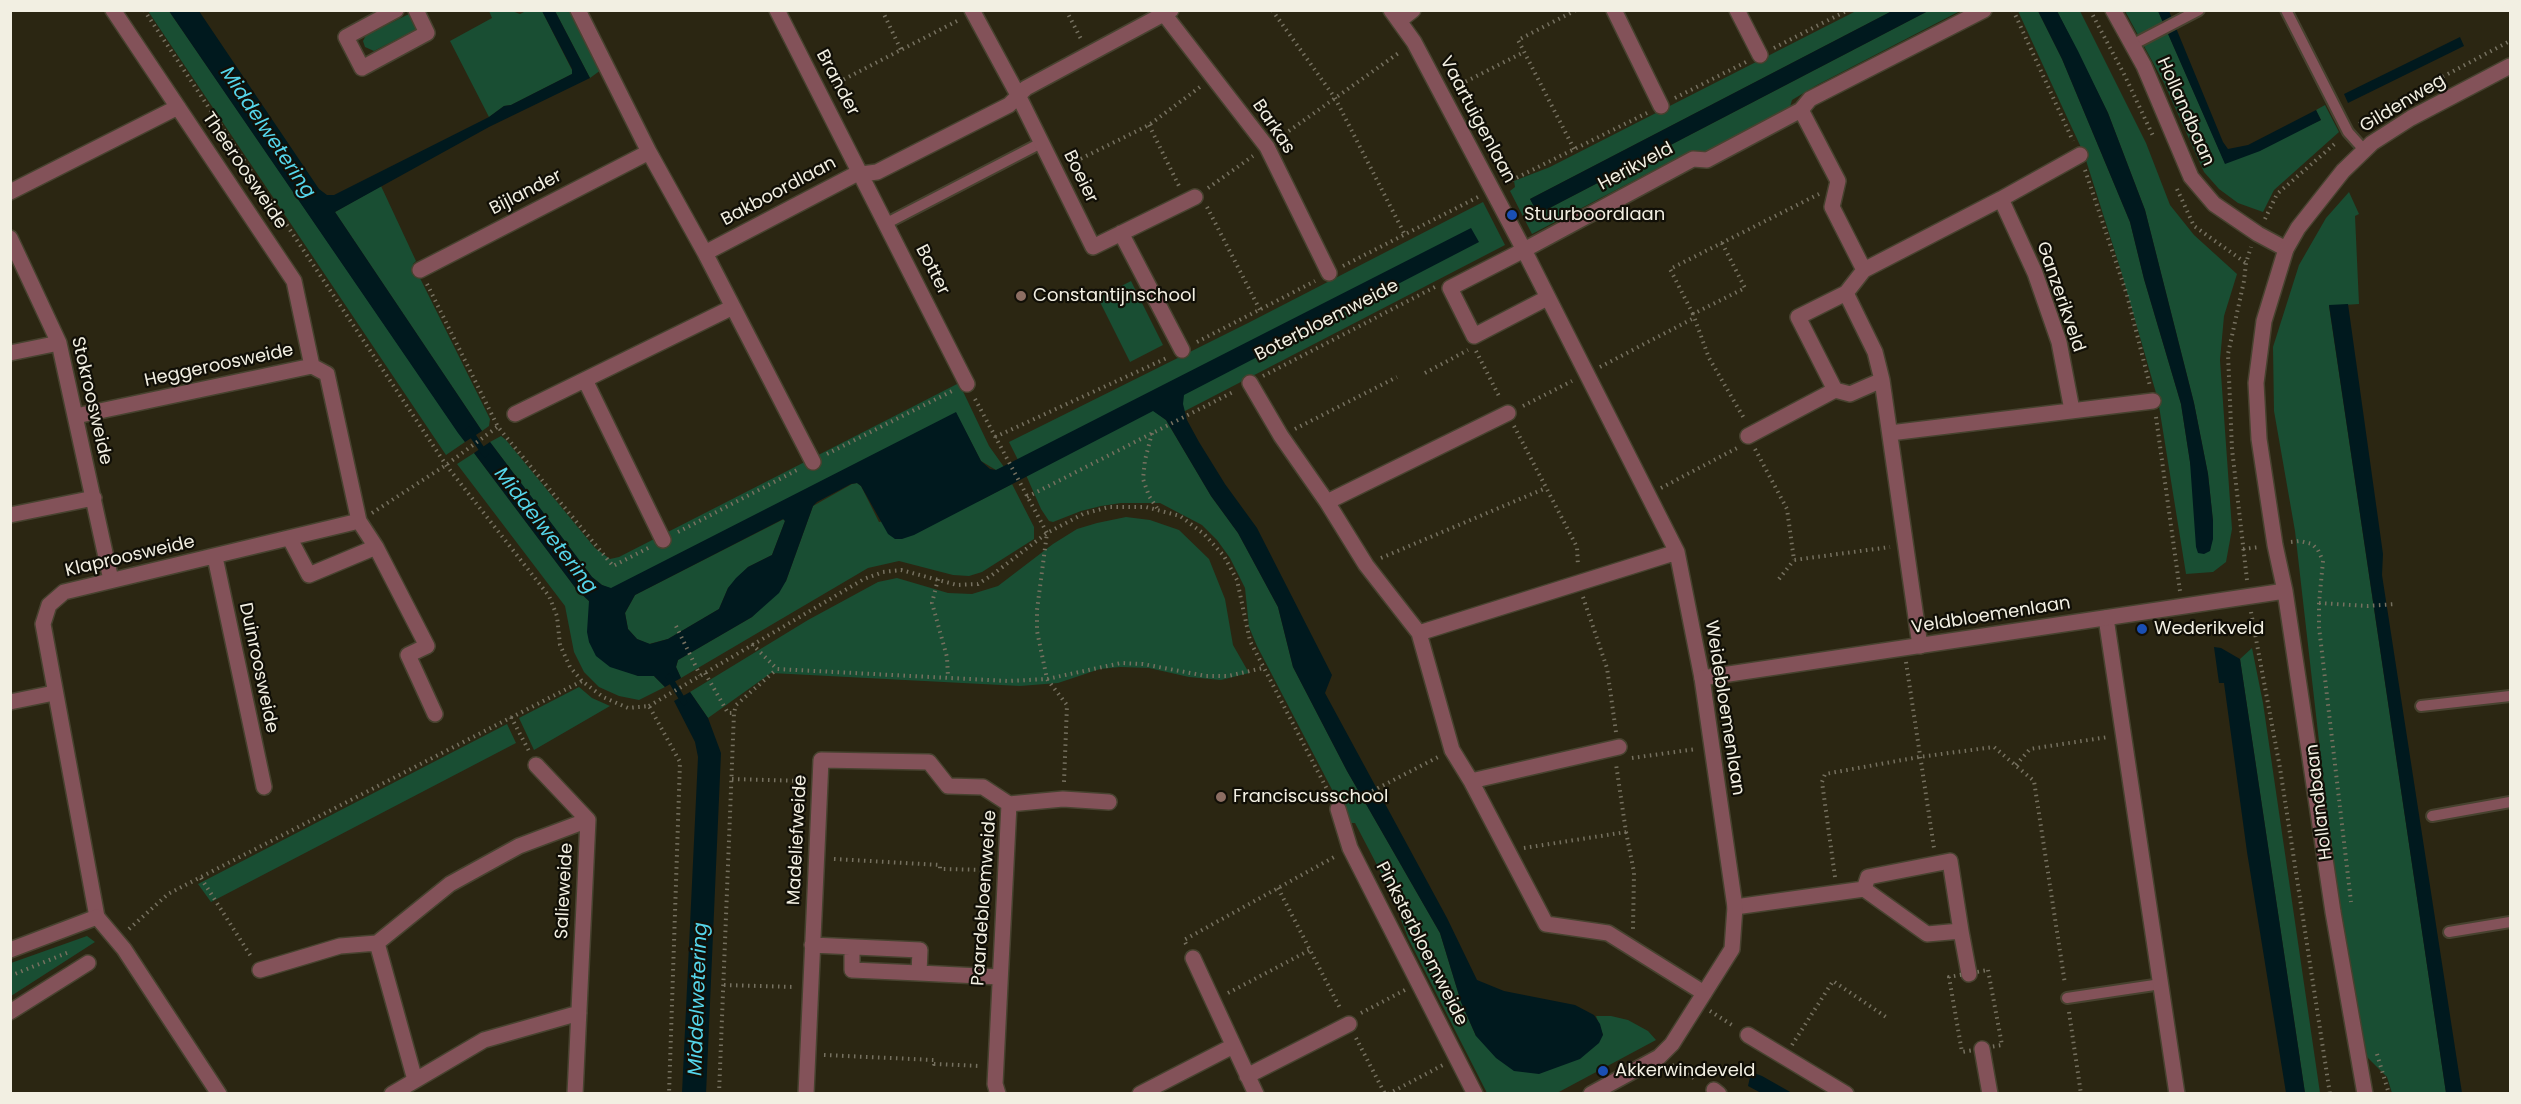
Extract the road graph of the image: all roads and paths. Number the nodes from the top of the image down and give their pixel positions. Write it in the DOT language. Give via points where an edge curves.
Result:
graph roads {
  1 [pos="113,10"];
  2 [pos="144,10"];
  3 [pos="396,10"];
  4 [pos="416,10"];
  5 [pos="578,10"];
  6 [pos="777,10"];
  7 [pos="882,10"];
  8 [pos="1066,10"];
  9 [pos="1272,10"];
  10 [pos="1413,10"];
  11 [pos="1576,10"];
  12 [pos="1614,10"];
  13 [pos="1737,10"];
  14 [pos="1848,10"];
  15 [pos="1984,10"];
  16 [pos="2013,10"];
  17 [pos="2113,10"];
  18 [pos="2199,10"];
  19 [pos="2286,10"];
  20 [pos="973,12"];
  21 [pos="1165,12"];
  22 [pos="1395,16"];
  23 [pos="1414,42"];
  24 [pos="2132,45"];
  25 [pos="902,50"];
  26 [pos="1524,52"];
  27 [pos="1089,55"];
  28 [pos="1760,55"];
  29 [pos="2511,66"];
  30 [pos="1213,78"];
  31 [pos="819,92"];
  32 [pos="1441,93"];
  33 [pos="1018,95"];
  34 [pos="1335,98"];
  35 [pos="1661,106"];
  36 [pos="178,107"];
  37 [pos="1801,110"];
  38 [pos="1149,125"];
  39 [pos="1041,143"];
  40 [pos="1267,147"];
  41 [pos="1574,149"];
  42 [pos="2365,151"];
  43 [pos="649,152"];
  44 [pos="2080,155"];
  45 [pos="1056,171"];
  46 [pos="862,174"];
  47 [pos="1492,190"];
  48 [pos="10,192"];
  49 [pos="1194,197"];
  50 [pos="1834,197"];
  51 [pos="2001,199"];
  52 [pos="887,223"];
  53 [pos="1121,233"];
  54 [pos="1405,235"];
  55 [pos="10,238"];
  56 [pos="1722,243"];
  57 [pos="2286,249"];
  58 [pos="1524,250"];
  59 [pos="705,254"];
  60 [pos="2246,262"];
  61 [pos="420,270"];
  62 [pos="1864,270"];
  63 [pos="1329,273"];
  64 [pos="1450,288"];
  65 [pos="1846,293"];
  66 [pos="1547,298"];
  67 [pos="733,307"];
  68 [pos="1260,309"];
  69 [pos="1694,316"];
  70 [pos="59,343"];
  71 [pos="1182,350"];
  72 [pos="10,353"];
  73 [pos="312,366"];
  74 [pos="1425,373"];
  75 [pos="1586,374"];
  76 [pos="1397,377"];
  77 [pos="585,380"];
  78 [pos="1881,380"];
  79 [pos="1250,383"];
  80 [pos="967,384"];
  81 [pos="1835,390"];
  82 [pos="2153,400"];
  83 [pos="2072,411"];
  84 [pos="1508,413"];
  85 [pos="515,414"];
  86 [pos="76,416"];
  87 [pos="492,431"];
  88 [pos="1152,433"];
  89 [pos="1890,433"];
  90 [pos="1281,436"];
  91 [pos="995,437"];
  92 [pos="1751,437"];
  93 [pos="813,462"];
  94 [pos="446,465"];
  95 [pos="1546,488"];
  96 [pos="1648,495"];
  97 [pos="1027,497"];
  98 [pos="93,498"];
  99 [pos="1327,502"];
  100 [pos="1157,509"];
  101 [pos="10,515"];
  102 [pos="359,521"];
  103 [pos="1047,533"];
  104 [pos="290,539"];
  105 [pos="663,540"];
  106 [pos="1906,545"];
  107 [pos="2275,545"];
  108 [pos="376,547"];
  109 [pos="2243,549"];
  110 [pos="1677,552"];
  111 [pos="215,557"];
  112 [pos="1794,560"];
  113 [pos="1366,565"];
  114 [pos="938,579"];
  115 [pos="1779,579"];
  116 [pos="111,580"];
  117 [pos="1579,583"];
  118 [pos="2285,591"];
  119 [pos="2249,596"];
  120 [pos="2319,603"];
  121 [pos="2396,604"];
  122 [pos="2182,607"];
  123 [pos="2106,618"];
  124 [pos="676,626"];
  125 [pos="1419,633"];
  126 [pos="752,644"];
  127 [pos="1920,646"];
  128 [pos="1904,649"];
  129 [pos="1263,668"];
  130 [pos="777,669"];
  131 [pos="702,674"];
  132 [pos="948,677"];
  133 [pos="1702,678"];
  134 [pos="1047,679"];
  135 [pos="582,681"];
  136 [pos="54,693"];
  137 [pos="2511,696"];
  138 [pos="10,702"];
  139 [pos="649,706"];
  140 [pos="2421,706"];
  141 [pos="735,713"];
  142 [pos="435,714"];
  143 [pos="511,717"];
  144 [pos="2124,734"];
  145 [pos="1618,747"];
  146 [pos="1712,747"];
  147 [pos="1452,750"];
  148 [pos="1919,757"];
  149 [pos="536,765"];
  150 [pos="2015,765"];
  151 [pos="732,779"];
  152 [pos="1471,781"];
  153 [pos="820,782"];
  154 [pos="264,787"];
  155 [pos="1063,799"];
  156 [pos="1356,800"];
  157 [pos="1109,802"];
  158 [pos="2511,802"];
  159 [pos="1008,804"];
  160 [pos="1338,809"];
  161 [pos="2432,816"];
  162 [pos="588,820"];
  163 [pos="1626,832"];
  164 [pos="1350,848"];
  165 [pos="1508,850"];
  166 [pos="816,858"];
  167 [pos="1937,863"];
  168 [pos="1005,871"];
  169 [pos="201,878"];
  170 [pos="1278,888"];
  171 [pos="1864,889"];
  172 [pos="1838,893"];
  173 [pos="1735,907"];
  174 [pos="2352,908"];
  175 [pos="97,917"];
  176 [pos="2511,922"];
  177 [pos="1961,930"];
  178 [pos="2449,932"];
  179 [pos="115,937"];
  180 [pos="377,943"];
  181 [pos="1625,943"];
  182 [pos="812,945"];
  183 [pos="852,947"];
  184 [pos="76,949"];
  185 [pos="10,950"];
  186 [pos="1310,950"];
  187 [pos="1193,958"];
  188 [pos="88,963"];
  189 [pos="260,970"];
  190 [pos="919,974"];
  191 [pos="1969,974"];
  192 [pos="10,976"];
  193 [pos="1000,977"];
  194 [pos="1419,983"];
  195 [pos="2161,984"];
  196 [pos="724,985"];
  197 [pos="810,988"];
  198 [pos="1701,998"];
  199 [pos="2067,998"];
  200 [pos="1213,1001"];
  201 [pos="10,1012"];
  202 [pos="579,1013"];
  203 [pos="1889,1019"];
  204 [pos="1348,1022"];
  205 [pos="1732,1024"];
  206 [pos="1748,1035"];
  207 [pos="2376,1045"];
  208 [pos="1233,1046"];
  209 [pos="1982,1048"];
  210 [pos="807,1054"];
  211 [pos="1784,1056"];
  212 [pos="1659,1057"];
  213 [pos="1457,1058"];
  214 [pos="996,1066"];
  215 [pos="1247,1076"];
  216 [pos="416,1080"];
  217 [pos="1697,1080"];
  218 [pos="219,1094"];
  219 [pos="392,1094"];
  220 [pos="575,1094"];
  221 [pos="669,1094"];
  222 [pos="719,1094"];
  223 [pos="806,1094"];
  224 [pos="998,1094"];
  225 [pos="1140,1094"];
  226 [pos="1256,1094"];
  227 [pos="1386,1094"];
  228 [pos="1475,1094"];
  229 [pos="1591,1094"];
  230 [pos="1846,1094"];
  231 [pos="1990,1094"];
  232 [pos="2081,1094"];
  233 [pos="2177,1094"];
  234 [pos="2330,1094"];
  235 [pos="2365,1094"];
  236 [pos="2389,1094"];
  1 -- 36 [label="street, Theeroosweide"];
  2 -- 94 [label="path"];
  3 -- 4 [label="street" via="346,37 362,68 427,33"];
  5 -- 43 [label="street"];
  6 -- 31 [label="street, Brander"];
  7 -- 25 [label="path"];
  8 -- 27 [label="path"];
  9 -- 34 [label="path"];
  10 -- 22 [label="street"];
  11 -- 26 [label="path" via="1518,40"];
  12 -- 35 [label="street"];
  13 -- 28 [label="street"];
  14 -- 28 [label="path"];
  15 -- 37 [label="street, Herikveld" via="1810,99"];
  16 -- 44 [label="path"];
  17 -- 24 [label="street, Hollandbaan"];
  18 -- 24 [label="lane"];
  19 -- 42 [label="lane" via="2348,132"];
  20 -- 25 [label="path"];
  20 -- 33 [label="street, Boeier"];
  21 -- 27 [label="street, Bakboordlaan"];
  21 -- 30 [label="street, Barkas"];
  22 -- 23 [label="street, Vaartuigenlaan"];
  23 -- 32 [label="street, Vaartuigenlaan"];
  23 -- 34 [label="path"];
  24 -- 57 [label="street, Hollandbaan" via="2191,177 2214,204"];
  25 -- 31 [label="path"];
  26 -- 32 [label="path"];
  26 -- 41 [label="path"];
  27 -- 33 [label="street, Bakboordlaan"];
  28 -- 35 [label="path"];
  29 -- 42 [label="street, Gildenweg" via="2411,118"];
  30 -- 38 [label="path"];
  30 -- 40 [label="street, Barkas"];
  31 -- 46 [label="street, Brander"];
  32 -- 47 [label="street, Vaartuigenlaan"];
  33 -- 39 [label="street, Boeier"];
  33 -- 46 [label="street, Bakboordlaan" via="1009,105 887,167"];
  34 -- 40 [label="path"];
  34 -- 54 [label="path"];
  35 -- 41 [label="path"];
  36 -- 48 [label="street"];
  36 -- 73 [label="street, Theeroosweide" via="294,281"];
  37 -- 50 [label="street" via="1838,181"];
  37 -- 58 [label="street, Herikveld" via="1707,160 1693,159"];
  38 -- 45 [label="path"];
  38 -- 49 [label="path"];
  39 -- 45 [label="street, Boeier"];
  39 -- 52 [label="lane"];
  40 -- 49 [label="path"];
  40 -- 63 [label="street, Barkas"];
  41 -- 47 [label="path"];
  42 -- 57 [label="street, Gildenweg" via="2319,200"];
  43 -- 59 [label="street"];
  43 -- 61 [label="street, Bijlander"];
  44 -- 51 [label="street"];
  44 -- 82 [label="path" via="2127,295"];
  45 -- 53 [label="street, Boeier" via="1093,247"];
  46 -- 52 [label="street, Botter"];
  46 -- 59 [label="street, Bakboordlaan"];
  47 -- 54 [label="path"];
  47 -- 58 [label="street, Vaartuigenlaan"];
  49 -- 53 [label="street, Boeier"];
  49 -- 68 [label="path"];
  50 -- 56 [label="path" via="1818,193"];
  50 -- 62 [label="street" via="1832,207"];
  51 -- 62 [label="street"];
  51 -- 83 [label="street, Ganzerikveld" via="2036,273 2056,332"];
  52 -- 80 [label="street, Botter"];
  53 -- 71 [label="street"];
  54 -- 63 [label="path"];
  55 -- 70 [label="street, Stokroosweide"];
  56 -- 69 [label="path" via="1745,288"];
  56 -- 69 [label="path" via="1670,269"];
  57 -- 107 [label="street, Hollandbaan" via="2264,321 2256,383 2259,439"];
  58 -- 64 [label="street"];
  58 -- 66 [label="street, Weidebloemenlaan"];
  59 -- 67 [label="street"];
  60 -- 109 [label="path, Hollandbaan" via="2228,354 2232,449"];
  61 -- 105 [label="path" via="498,427 613,566"];
  62 -- 65 [label="street"];
  63 -- 68 [label="path"];
  64 -- 66 [label="street" via="1474,336"];
  64 -- 79 [label="path, Boterbloemweide" via="1446,281"];
  65 -- 78 [label="street" via="1875,352"];
  65 -- 81 [label="street" via="1798,317"];
  66 -- 75 [label="street, Weidebloemenlaan"];
  67 -- 77 [label="street"];
  67 -- 93 [label="street"];
  68 -- 71 [label="path"];
  69 -- 75 [label="path"];
  69 -- 92 [label="path" via="1709,358"];
  70 -- 72 [label="street"];
  70 -- 86 [label="street, Stokroosweide"];
  71 -- 91 [label="path"];
  73 -- 86 [label="street, Heggeroosweide"];
  73 -- 102 [label="street, Heggeroosweide" via="327,374"];
  74 -- 84 [label="path" via="1474,347"];
  75 -- 84 [label="path"];
  75 -- 96 [label="street, Weidebloemenlaan"];
  76 -- 90 [label="path"];
  77 -- 85 [label="street"];
  77 -- 105 [label="street"];
  78 -- 81 [label="street" via="1850,394"];
  78 -- 89 [label="street"];
  79 -- 88 [label="path"];
  79 -- 90 [label="street, Boterbloemweide"];
  80 -- 91 [label="path"];
  80 -- 93 [label="path"];
  81 -- 92 [label="street"];
  82 -- 83 [label="street"];
  82 -- 122 [label="path"];
  83 -- 89 [label="street"];
  84 -- 95 [label="path"];
  84 -- 99 [label="street"];
  86 -- 98 [label="street, Stokroosweide"];
  87 -- 94 [label="path"];
  88 -- 97 [label="path"];
  88 -- 100 [label="path" via="1143,479"];
  89 -- 106 [label="street"];
  90 -- 99 [label="street, Boterbloemweide"];
  91 -- 97 [label="path"];
  92 -- 96 [label="path"];
  92 -- 112 [label="path" via="1786,508"];
  93 -- 105 [label="path"];
  94 -- 102 [label="path"];
  94 -- 135 [label="path" via="549,597 557,616 560,645"];
  95 -- 113 [label="path"];
  95 -- 117 [label="path" via="1577,547"];
  96 -- 110 [label="street, Weidebloemenlaan"];
  97 -- 103 [label="path"];
  98 -- 101 [label="street"];
  98 -- 116 [label="street, Stokroosweide"];
  99 -- 113 [label="street, Boterbloemweide"];
  100 -- 103 [label="path" via="1109,507 1083,514"];
  100 -- 129 [label="path" via="1180,516 1224,556 1237,580 1247,630"];
  102 -- 104 [label="street, Klaproosweide"];
  102 -- 108 [label="street"];
  103 -- 114 [label="path" via="978,584 957,585"];
  103 -- 134 [label="path" via="1037,610 1037,631"];
  104 -- 108 [label="street" via="309,575"];
  104 -- 111 [label="street, Klaproosweide"];
  106 -- 112 [label="path"];
  106 -- 127 [label="street"];
  107 -- 109 [label="path, Hollandbaan"];
  107 -- 118 [label="street, Hollandbaan"];
  107 -- 120 [label="path, Hollandbaan" via="2300,541 2318,550 2323,567"];
  108 -- 142 [label="street" via="427,646 408,656"];
  109 -- 119 [label="path, Hollandbaan"];
  110 -- 117 [label="street"];
  110 -- 133 [label="street, Weidebloemenlaan"];
  111 -- 116 [label="street, Klaproosweide"];
  111 -- 154 [label="street, Duinroosweide"];
  112 -- 115 [label="path"];
  113 -- 125 [label="street, Boterbloemweide"];
  114 -- 126 [label="path" via="901,570 883,572 864,579"];
  114 -- 132 [label="path" via="932,603 947,657"];
  116 -- 136 [label="street, Klaproosweide" via="63,592 49,605 43,624"];
  117 -- 125 [label="street"];
  117 -- 145 [label="path" via="1607,668"];
  118 -- 119 [label="street, Veldbloemenlaan"];
  118 -- 235 [label="street, Hollandbaan" via="2333,912"];
  119 -- 122 [label="street, Veldbloemenlaan"];
  119 -- 234 [label="path, Hollandbaan"];
  120 -- 121 [label="path"];
  120 -- 174 [label="path, Hollandbaan"];
  122 -- 123 [label="street, Veldbloemenlaan"];
  123 -- 127 [label="street, Veldbloemenlaan"];
  123 -- 144 [label="street"];
  124 -- 131 [label="path"];
  125 -- 147 [label="street, Boterbloemweide"];
  126 -- 130 [label="path"];
  126 -- 131 [label="path"];
  127 -- 128 [label="street, Veldbloemenlaan"];
  128 -- 133 [label="street, Veldbloemenlaan"];
  128 -- 148 [label="path"];
  129 -- 134 [label="path" via="1228,676 1206,676 1120,663"];
  129 -- 160 [label="path"];
  130 -- 132 [label="path"];
  130 -- 141 [label="path" via="736,705"];
  131 -- 139 [label="path"];
  131 -- 141 [label="path" via="728,713"];
  132 -- 134 [label="path"];
  133 -- 146 [label="street, Weidebloemenlaan"];
  134 -- 155 [label="path" via="1067,705"];
  135 -- 139 [label="path" via="603,697 628,708"];
  135 -- 143 [label="path"];
  136 -- 138 [label="street"];
  136 -- 175 [label="street, Klaproosweide"];
  137 -- 140 [label="lane"];
  139 -- 221 [label="path" via="680,762"];
  141 -- 151 [label="path"];
  143 -- 149 [label="path"];
  143 -- 169 [label="path"];
  144 -- 150 [label="path" via="2030,749"];
  144 -- 195 [label="street"];
  145 -- 152 [label="street"];
  146 -- 163 [label="path" via="1616,760"];
  146 -- 173 [label="street, Weidebloemenlaan"];
  147 -- 152 [label="street, Boterbloemweide"];
  147 -- 156 [label="path"];
  148 -- 150 [label="path" via="1994,747"];
  148 -- 167 [label="path"];
  148 -- 172 [label="path" via="1825,774 1822,782"];
  149 -- 162 [label="street, Salieweide"];
  150 -- 199 [label="path" via="2034,781"];
  151 -- 153 [label="path"];
  151 -- 196 [label="path"];
  152 -- 165 [label="street, Boterbloemweide"];
  153 -- 159 [label="street, Madeliefweide" via="821,760 929,762 948,786 983,787"];
  153 -- 166 [label="street, Madeliefweide"];
  155 -- 157 [label="street, Paardebloemweide"];
  155 -- 159 [label="street, Paardebloemweide"];
  158 -- 161 [label="lane"];
  159 -- 168 [label="street, Paardebloemweide"];
  160 -- 164 [label="street, Pinksterbloemweide"];
  162 -- 180 [label="street" via="519,846 450,884"];
  162 -- 202 [label="street, Salieweide"];
  163 -- 165 [label="path"];
  163 -- 181 [label="path" via="1634,872 1633,933"];
  164 -- 170 [label="path"];
  164 -- 194 [label="street, Pinksterbloemweide"];
  165 -- 181 [label="street, Boterbloemweide" via="1546,924 1608,933"];
  166 -- 168 [label="path"];
  166 -- 182 [label="street, Madeliefweide"];
  167 -- 171 [label="street" via="1868,877"];
  167 -- 177 [label="street" via="1950,861"];
  168 -- 193 [label="street, Paardebloemweide"];
  169 -- 179 [label="path" via="168,894 135,925"];
  169 -- 189 [label="path"];
  170 -- 186 [label="path"];
  170 -- 187 [label="path" via="1184,940"];
  171 -- 172 [label="street"];
  171 -- 177 [label="street" via="1927,934"];
  172 -- 173 [label="street"];
  173 -- 198 [label="street, Weidebloemenlaan" via="1732,949"];
  175 -- 179 [label="street"];
  175 -- 185 [label="street"];
  176 -- 178 [label="lane"];
  177 -- 191 [label="street"];
  179 -- 218 [label="street"];
  180 -- 189 [label="street" via="339,946"];
  180 -- 216 [label="street"];
  181 -- 198 [label="street, Boterbloemweide"];
  182 -- 183 [label="street"];
  182 -- 197 [label="street, Madeliefweide"];
  183 -- 190 [label="street" via="852,970"];
  183 -- 190 [label="street" via="920,950"];
  184 -- 192 [label="path"];
  186 -- 200 [label="path"];
  186 -- 204 [label="path"];
  187 -- 200 [label="street"];
  188 -- 201 [label="street"];
  190 -- 193 [label="street"];
  191 -- 209 [label="path" via="1988,970 2002,1045"];
  191 -- 209 [label="path" via="1949,977 1962,1052"];
  193 -- 214 [label="street, Paardebloemweide"];
  194 -- 204 [label="path"];
  194 -- 213 [label="street, Pinksterbloemweide"];
  195 -- 199 [label="lane"];
  195 -- 233 [label="street"];
  196 -- 197 [label="path"];
  196 -- 222 [label="path"];
  197 -- 210 [label="street, Madeliefweide"];
  198 -- 205 [label="path"];
  198 -- 212 [label="street, Weidebloemenlaan" via="1672,1044"];
  199 -- 232 [label="path"];
  200 -- 208 [label="street"];
  202 -- 216 [label="street" via="484,1040"];
  202 -- 220 [label="street, Salieweide"];
  203 -- 211 [label="path" via="1833,981"];
  204 -- 215 [label="street"];
  204 -- 227 [label="path"];
  206 -- 211 [label="street"];
  207 -- 236 [label="path"];
  208 -- 215 [label="street"];
  208 -- 225 [label="street"];
  209 -- 231 [label="street"];
  210 -- 214 [label="path"];
  210 -- 223 [label="street, Madeliefweide"];
  211 -- 230 [label="street"];
  212 -- 217 [label="path"];
  212 -- 229 [label="street, Weidebloemenlaan"];
  213 -- 227 [label="path"];
  213 -- 228 [label="street, Pinksterbloemweide"];
  214 -- 224 [label="street, Paardebloemweide"];
  215 -- 226 [label="street"];
  216 -- 219 [label="street"];
}
